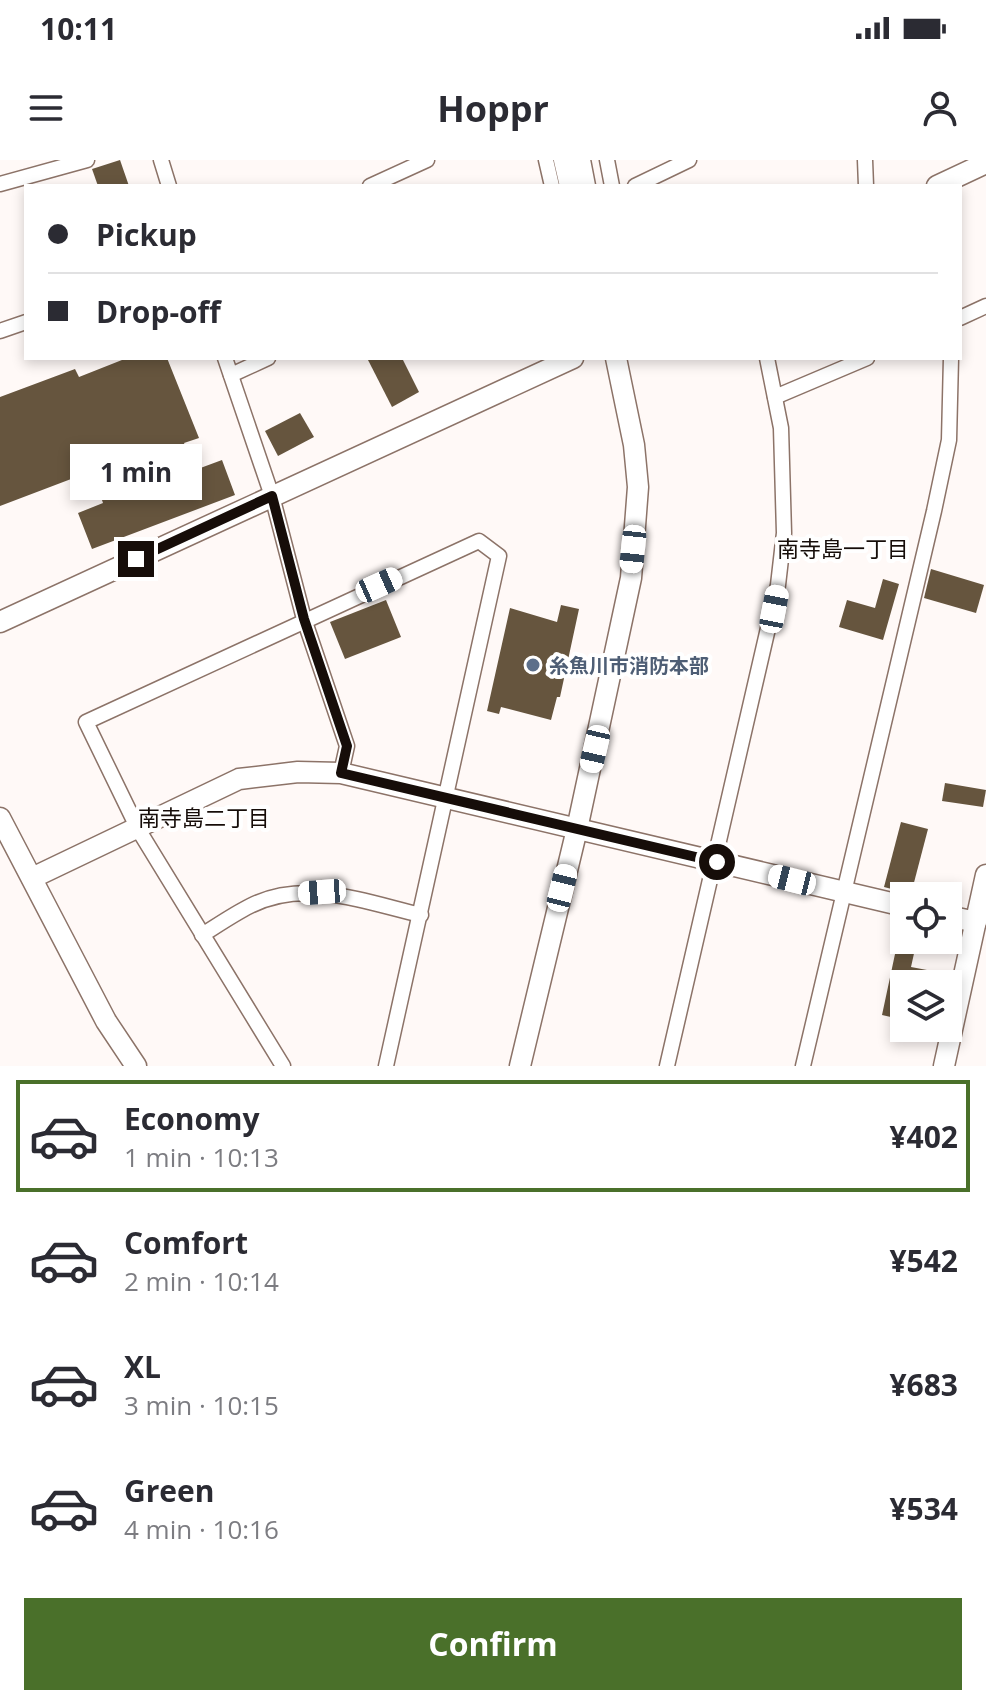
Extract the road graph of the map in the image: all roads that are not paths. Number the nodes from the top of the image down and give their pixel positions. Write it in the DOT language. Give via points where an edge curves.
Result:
graph roads {
  1 [pos="87,160"];
  2 [pos="161,160"];
  3 [pos="427,160"];
  4 [pos="546,160"];
  5 [pos="564,160"];
  6 [pos="580,160"];
  7 [pos="607,160"];
  8 [pos="689,160"];
  9 [pos="865,160"];
  10 [pos="986,163"];
  11 [pos="0,184"];
  12 [pos="168,184"];
  13 [pos="374,184"];
  14 [pos="552,184"];
  15 [pos="570,184"];
  16 [pos="585,184"];
  17 [pos="612,184"];
  18 [pos="639,184"];
  19 [pos="866,184"];
  20 [pos="941,184"];
  21 [pos="986,306"];
  22 [pos="962,317"];
  23 [pos="24,323"];
  24 [pos="0,331"];
  25 [pos="226,360"];
  26 [pos="264,360"];
  27 [pos="569,360"];
  28 [pos="616,360"];
  29 [pos="767,360"];
  30 [pos="862,360"];
  31 [pos="951,360"];
  32 [pos="231,375"];
  33 [pos="775,397"];
  34 [pos="272,496"];
  35 [pos="304,619"];
  36 [pos="0,622"];
  37 [pos="341,773"];
  38 [pos="446,800"];
  39 [pos="0,818"];
  40 [pos="138,829"];
  41 [pos="577,829"];
  42 [pos="717,862"];
  43 [pos="986,875"];
  44 [pos="32,878"];
  45 [pos="842,892"];
  46 [pos="890,903"];
  47 [pos="421,915"];
  48 [pos="962,919"];
  49 [pos="976,922"];
  50 [pos="202,935"];
  51 [pos="136,1066"];
  52 [pos="283,1066"];
  53 [pos="386,1066"];
  54 [pos="520,1066"];
  55 [pos="667,1066"];
  56 [pos="803,1066"];
  57 [pos="944,1066"];
  1 -- 11 [label="street"];
  2 -- 12 [label="street"];
  3 -- 13 [label="street"];
  4 -- 14 [label="street"];
  5 -- 15 [label="street"];
  6 -- 16 [label="street"];
  7 -- 17 [label="street"];
  8 -- 18 [label="street"];
  9 -- 19 [label="street"];
  10 -- 20 [label="street"];
  21 -- 22 [label="street"];
  23 -- 24 [label="street"];
  25 -- 32 [label="street"];
  26 -- 32 [label="street"];
  27 -- 34 [label="street"];
  28 -- 41 [label="street" via="634,445 636,521 631,578"];
  29 -- 33 [label="street"];
  30 -- 33 [label="street"];
  31 -- 45 [label="street" via="949,440"];
  32 -- 34 [label="street"];
  33 -- 42 [label="street" via="784,533 778,585"];
  34 -- 35 [label="street"];
  34 -- 36 [label="street"];
  35 -- 37 [label="street" via="347,746"];
  35 -- 38 [label="street" via="479,541 499,556"];
  35 -- 40 [label="street" via="86,722"];
  37 -- 38 [label="street"];
  37 -- 40 [label="street" via="239,779"];
  38 -- 41 [label="street"];
  38 -- 47 [label="street"];
  39 -- 44 [label="street"];
  40 -- 44 [label="street"];
  40 -- 50 [label="street"];
  41 -- 42 [label="street"];
  41 -- 54 [label="street"];
  42 -- 45 [label="street"];
  42 -- 55 [label="street"];
  43 -- 49 [label="street"];
  44 -- 51 [label="street" via="106,1021"];
  45 -- 46 [label="street"];
  45 -- 56 [label="street"];
  47 -- 50 [label="street" via="322,892 283,894 252,905"];
  47 -- 53 [label="street"];
  48 -- 49 [label="street"];
  49 -- 57 [label="street"];
  50 -- 52 [label="street"];
}
